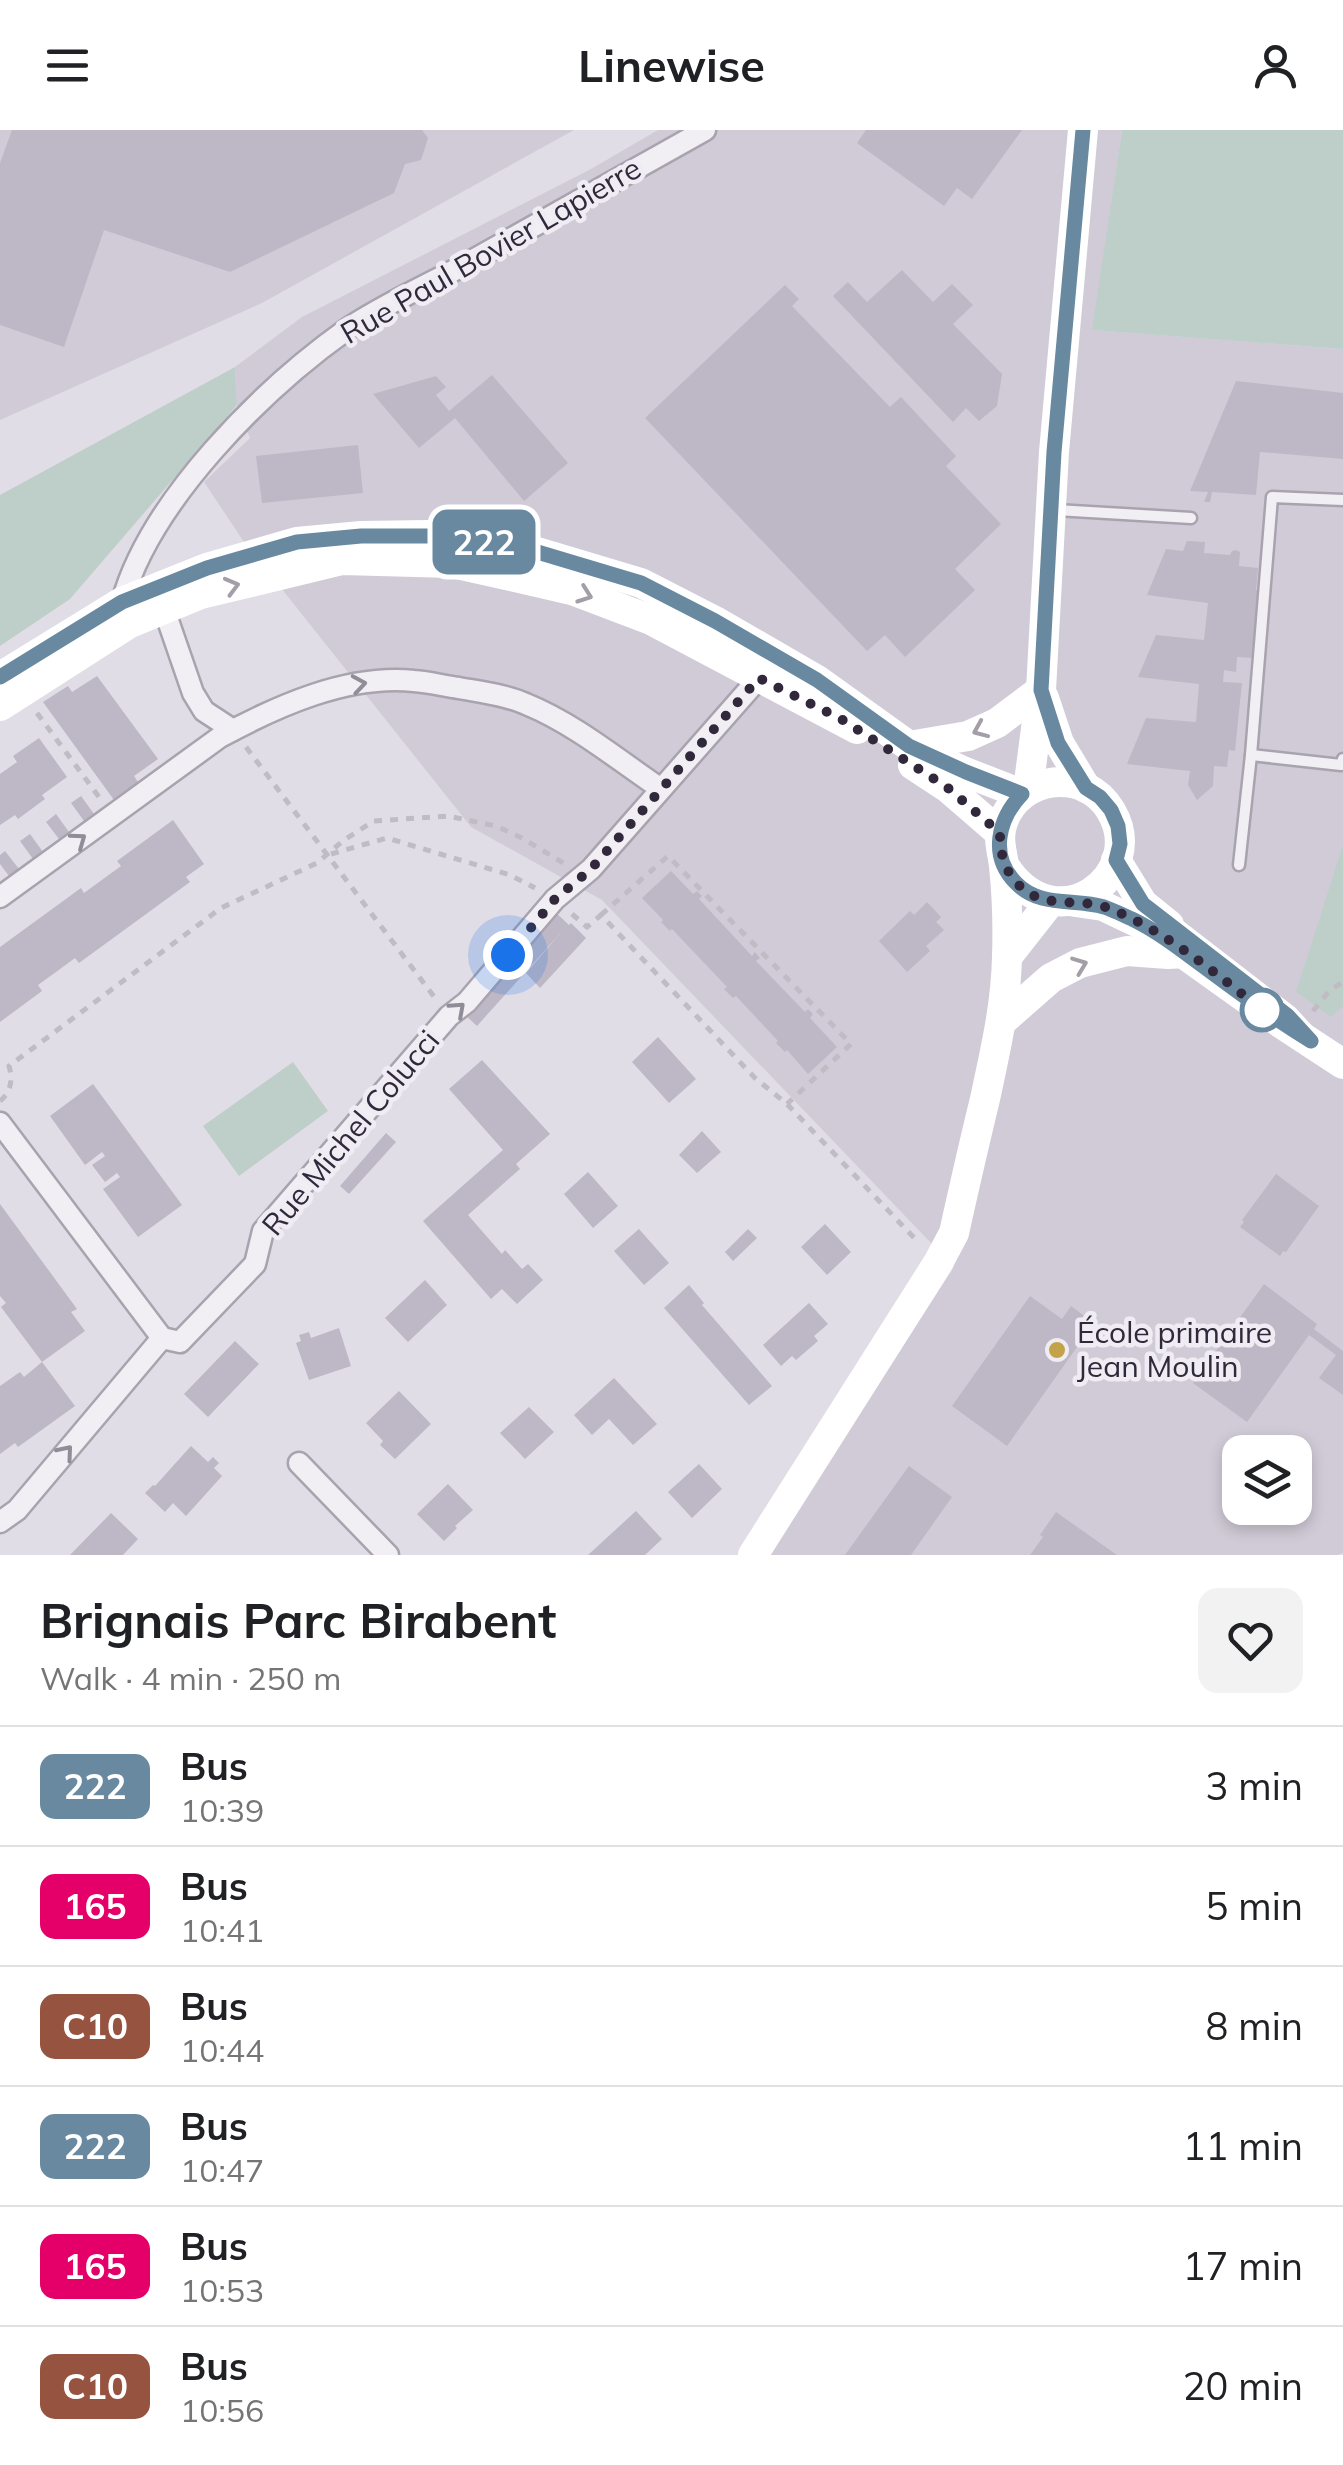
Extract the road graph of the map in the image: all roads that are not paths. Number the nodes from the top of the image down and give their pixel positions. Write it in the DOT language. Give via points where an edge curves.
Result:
graph roads {
  1 [pos="705,130"];
  2 [pos="1082,130"];
  3 [pos="1343,500"];
  4 [pos="1050,509"];
  5 [pos="1190,518"];
  6 [pos="122,602"];
  7 [pos="164,609"];
  8 [pos="759,678"];
  9 [pos="6,688"];
  10 [pos="1041,690"];
  11 [pos="234,730"];
  12 [pos="909,746"];
  13 [pos="1251,755"];
  14 [pos="1343,759"];
  15 [pos="1086,788"];
  16 [pos="661,789"];
  17 [pos="1025,792"];
  18 [pos="1000,833"];
  19 [pos="1116,860"];
  20 [pos="1004,865"];
  21 [pos="1239,865"];
  22 [pos="0,897"];
  23 [pos="1060,901"];
  24 [pos="1185,952"];
  25 [pos="1008,957"];
  26 [pos="1002,1021"];
  27 [pos="1311,1041"];
  28 [pos="1343,1064"];
  29 [pos="0,1123"];
  30 [pos="162,1338"];
  31 [pos="299,1463"];
  32 [pos="0,1522"];
  33 [pos="388,1555"];
  34 [pos="753,1555"];
  1 -- 6 [label="street, Rue Paul Bovier Lapierre" via="348,329 275,386 200,467 155,528"];
  2 -- 4 [label="main road"];
  3 -- 13 [label="lane" via="1272,497"];
  4 -- 5 [label="lane"];
  4 -- 10 [label="main road"];
  6 -- 9 [label="main road"];
  6 -- 12 [label="main road" via="297,542 429,536 514,545 656,590 817,680"];
  7 -- 8 [label="main road, one-way" via="342,560 452,563 572,590 651,620"];
  7 -- 9 [label="main road"];
  7 -- 11 [label="street" via="193,694 204,711"];
  8 -- 16 [label="street, Rue Michel Colucci"];
  8 -- 18 [label="main road" via="887,748"];
  10 -- 12 [label="main road, one-way" via="968,736"];
  10 -- 15 [label="main road" via="1058,743"];
  10 -- 17 [label="main road"];
  11 -- 16 [label="street, one-way" via="356,682 412,680 524,703"];
  22 -- 11 [label="street, one-way"];
  12 -- 17 [label="main road"];
  13 -- 14 [label="lane" via="1341,765"];
  13 -- 21 [label="lane"];
  15 -- 17 [label="main road" via="1057,781"];
  15 -- 19 [label="main road" via="1118,826"];
  30 -- 16 [label="street, Rue Michel Colucci, one-way" via="180,1342 255,1264 263,1231 449,1016"];
  17 -- 18 [label="main road" via="1011,805"];
  18 -- 20 [label="main road"];
  19 -- 23 [label="main road" via="1098,888"];
  19 -- 27 [label="main road" via="1143,904"];
  20 -- 23 [label="main road" via="1031,895"];
  20 -- 25 [label="main road"];
  23 -- 24 [label="main road" via="1103,906"];
  23 -- 25 [label="main road"];
  26 -- 24 [label="main road, one-way" via="1080,962 1127,951"];
  24 -- 27 [label="main road"];
  25 -- 26 [label="main road"];
  26 -- 34 [label="main road" via="954,1232"];
  27 -- 28 [label="main road"];
  29 -- 30 [label="street"];
  32 -- 30 [label="street, Rue Michel Colucci, one-way"];
  31 -- 33 [label="street"];
}
